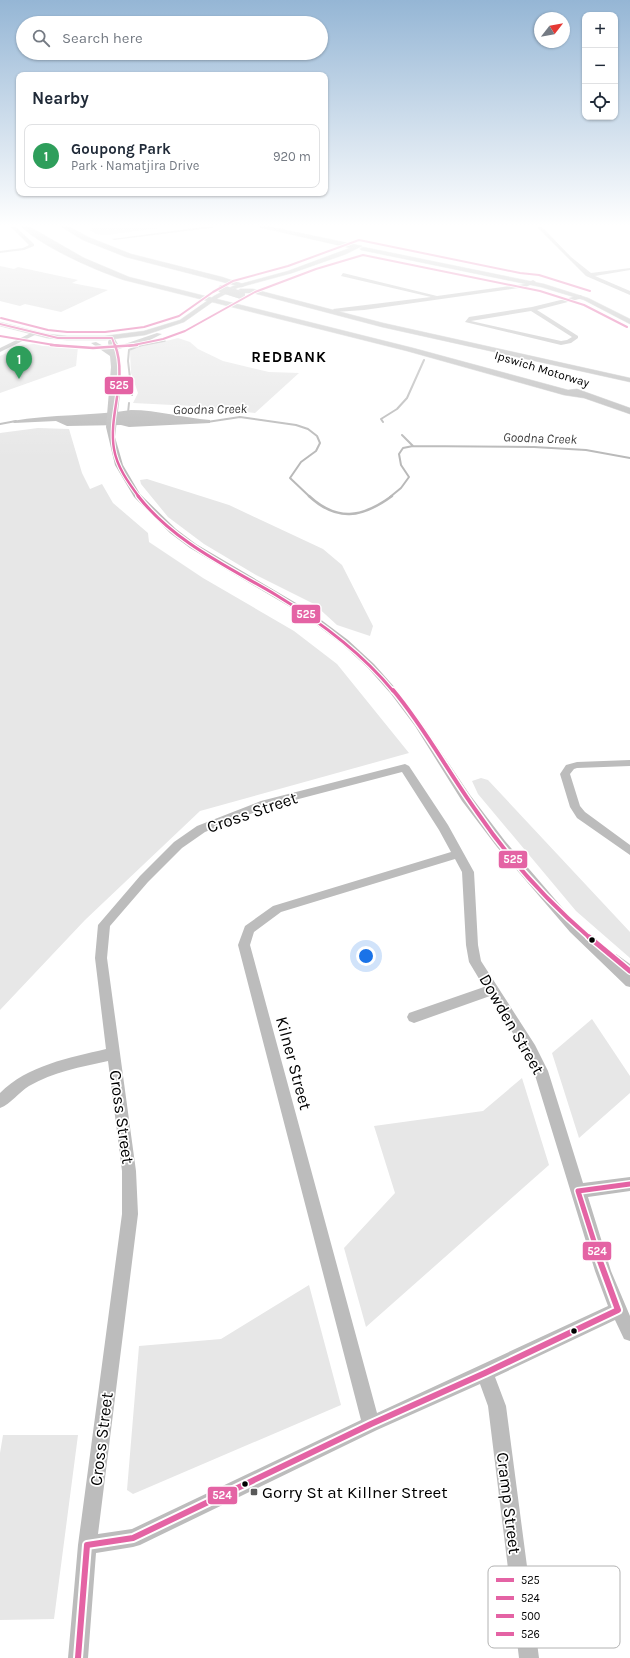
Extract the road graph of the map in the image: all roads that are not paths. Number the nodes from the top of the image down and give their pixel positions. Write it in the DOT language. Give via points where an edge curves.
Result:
graph roads {
  1 [pos="207,304"];
  2 [pos="208,304"];
  3 [pos="220,304"];
  4 [pos="231,304"];
  5 [pos="253,304"];
  6 [pos="301,304"];
  7 [pos="304,304"];
  8 [pos="312,304"];
  9 [pos="388,304"];
  10 [pos="551,304"];
  11 [pos="595,304"];
  12 [pos="251,309"];
  13 [pos="532,309"];
  14 [pos="335,310"];
  15 [pos="630,322"];
  16 [pos="0,324"];
  17 [pos="0,330"];
  18 [pos="32,335"];
  19 [pos="114,342"];
  20 [pos="94,343"];
  21 [pos="0,350"];
  22 [pos="472,354"];
  23 [pos="114,356"];
  24 [pos="630,376"];
  25 [pos="630,380"];
  26 [pos="569,383"];
  27 [pos="584,395"];
  28 [pos="630,402"];
  29 [pos="113,410"];
  30 [pos="630,411"];
  31 [pos="630,763"];
  32 [pos="405,768"];
  33 [pos="630,851"];
  34 [pos="458,854"];
  35 [pos="553,905"];
  36 [pos="630,971"];
  37 [pos="630,982"];
  38 [pos="492,990"];
  39 [pos="414,1017"];
  40 [pos="112,1054"];
  41 [pos="0,1102"];
  42 [pos="630,1184"];
  43 [pos="578,1191"];
  44 [pos="618,1310"];
  45 [pos="630,1333"];
  46 [pos="485,1373"];
  47 [pos="371,1424"];
  48 [pos="87,1545"];
  49 [pos="518,1566"];
  50 [pos="529,1648"];
  51 [pos="78,1658"];
  52 [pos="530,1658"];
  1 -- 19 [label="main road" via="176,324"];
  2 -- 19 [label="main road" via="187,324 159,334"];
  3 -- 12 [label="highway"];
  4 -- 12 [label="highway"];
  5 -- 27 [label="highway, Ipswich Motorway" via="472,361"];
  6 -- 22 [label="highway"];
  7 -- 25 [label="main road" via="382,325"];
  8 -- 14 [label="main road"];
  9 -- 14 [label="street"];
  10 -- 13 [label="street"];
  11 -- 15 [label="main road"];
  12 -- 27 [label="highway" via="447,359 567,393"];
  13 -- 13 [label="street" via="576,337 569,342 561,342 468,322 469,319"];
  14 -- 24 [label="main road"];
  16 -- 18 [label="main road"];
  17 -- 18 [label="main road"];
  18 -- 19 [label="main road"];
  18 -- 20 [label="main road" via="55,342"];
  18 -- 21 [label="street"];
  19 -- 20 [label="main road"];
  19 -- 23 [label="street"];
  19 -- 29 [label="street" via="119,365"];
  20 -- 23 [label="street"];
  23 -- 29 [label="street"];
  26 -- 28 [label="highway, Ipswich Motorway"];
  27 -- 30 [label="highway, Ipswich Motorway"];
  29 -- 35 [label="street" via="112,437 119,465 136,495 173,531 193,546 305,612 345,642 371,666 414,719 466,798 501,844"];
  31 -- 33 [label="street" via="577,765 570,767 565,774 575,807 581,815"];
  32 -- 34 [label="street, Dowden Street"];
  32 -- 40 [label="street, Cross Street" via="265,804 201,829 178,845 144,879 104,926 101,958"];
  34 -- 38 [label="street, Dowden Street" via="468,872 475,962"];
  34 -- 47 [label="street, Kilner Street" via="277,909 249,929 244,945"];
  35 -- 36 [label="street"];
  35 -- 37 [label="street" via="574,929"];
  38 -- 39 [label="street"];
  38 -- 43 [label="street, Dowden Street" via="541,1071"];
  40 -- 41 [label="street" via="57,1068 30,1078"];
  40 -- 48 [label="street, Cross Street" via="129,1170 130,1214"];
  42 -- 43 [label="street"];
  43 -- 44 [label="street, Dowden Street"];
  44 -- 45 [label="street, Dowden Street"];
  44 -- 46 [label="street"];
  46 -- 47 [label="street"];
  46 -- 49 [label="street, Cramp Street" via="497,1406"];
  47 -- 48 [label="street" via="133,1538"];
  48 -- 51 [label="street, Cross Street"];
  50 -- 52 [label="street, Cramp Street"];
}
